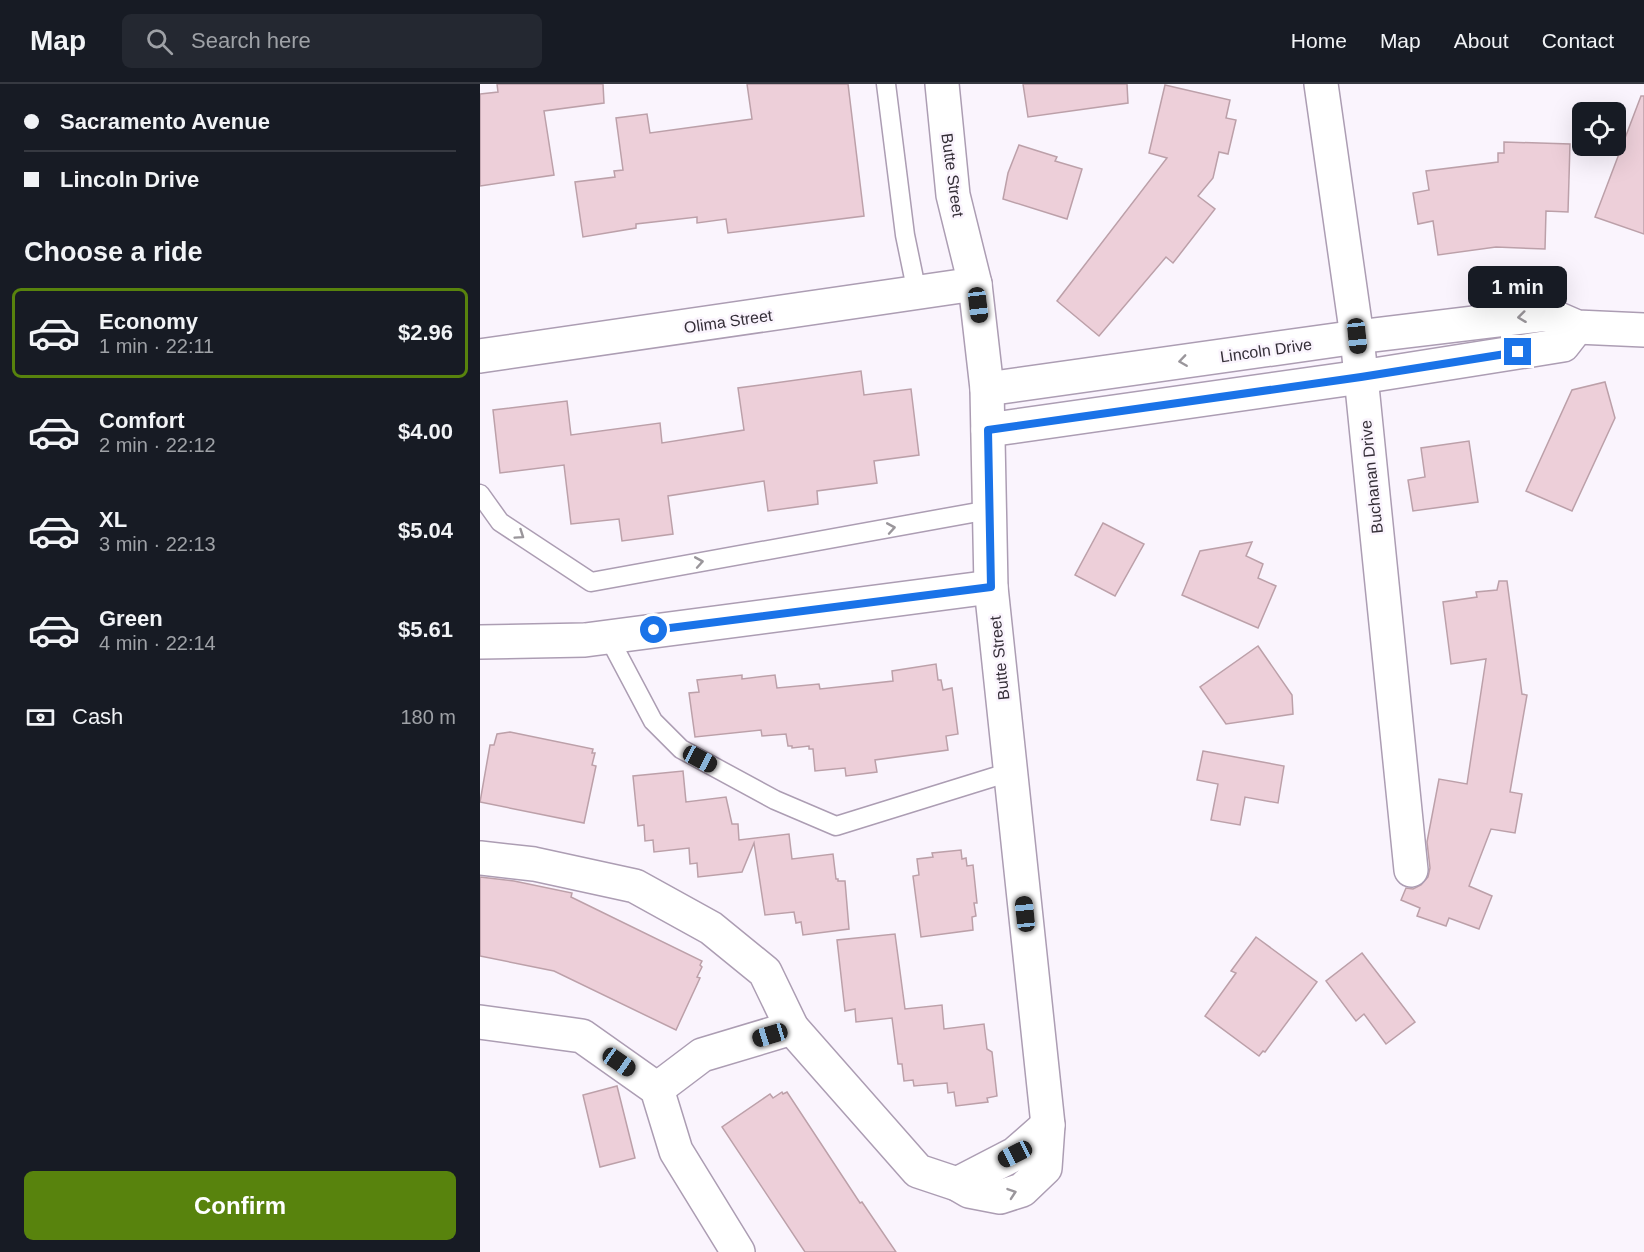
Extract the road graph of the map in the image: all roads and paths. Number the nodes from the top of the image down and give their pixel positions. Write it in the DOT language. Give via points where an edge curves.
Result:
graph roads {
  1 [pos="886,84"];
  2 [pos="942,84"];
  3 [pos="1321,84"];
  4 [pos="975,284"];
  5 [pos="917,294"];
  6 [pos="1577,327"];
  7 [pos="1644,330"];
  8 [pos="1357,336"];
  9 [pos="480,356"];
  10 [pos="1361,377"];
  11 [pos="987,389"];
  12 [pos="988,430"];
  13 [pos="480,494"];
  14 [pos="989,510"];
  15 [pos="991,587"];
  16 [pos="608,636"];
  17 [pos="480,642"];
  18 [pos="1010,772"];
  19 [pos="480,858"];
  20 [pos="1411,870"];
  21 [pos="480,1022"];
  22 [pos="792,1028"];
  23 [pos="657,1089"];
  24 [pos="738,1252"];
  1 -- 5 [label="lane" via="905,235"];
  2 -- 4 [label="street, Butte Street" via="953,195"];
  3 -- 8 [label="street, Buchanan Drive"];
  4 -- 5 [label="street, Olima Street"];
  4 -- 11 [label="street, Butte Street"];
  5 -- 9 [label="street, Olima Street"];
  6 -- 7 [label="street, Lincoln Drive"];
  6 -- 8 [label="street, Lincoln Drive, one-way" via="1547,314"];
  6 -- 10 [label="street" via="1563,345"];
  8 -- 10 [label="street, Buchanan Drive"];
  8 -- 11 [label="street, Lincoln Drive, one-way"];
  10 -- 12 [label="street"];
  10 -- 20 [label="street, Buchanan Drive"];
  11 -- 12 [label="street, Butte Street"];
  12 -- 14 [label="street, Butte Street"];
  13 -- 14 [label="lane, one-way" via="500,522 591,582"];
  14 -- 15 [label="street, Butte Street"];
  15 -- 16 [label="street"];
  15 -- 18 [label="street, Butte Street"];
  16 -- 17 [label="street"];
  16 -- 18 [label="lane" via="653,721 681,749 775,800 836,826"];
  18 -- 22 [label="street, Butte Street" via="1048,1125 1045,1168 1022,1190 1000,1197 969,1191 918,1171"];
  19 -- 22 [label="street, Butte Street" via="534,864 635,886 711,928 765,972"];
  21 -- 23 [label="street" via="582,1035"];
  22 -- 23 [label="street" via="702,1055"];
  23 -- 24 [label="street" via="676,1151"];
}
